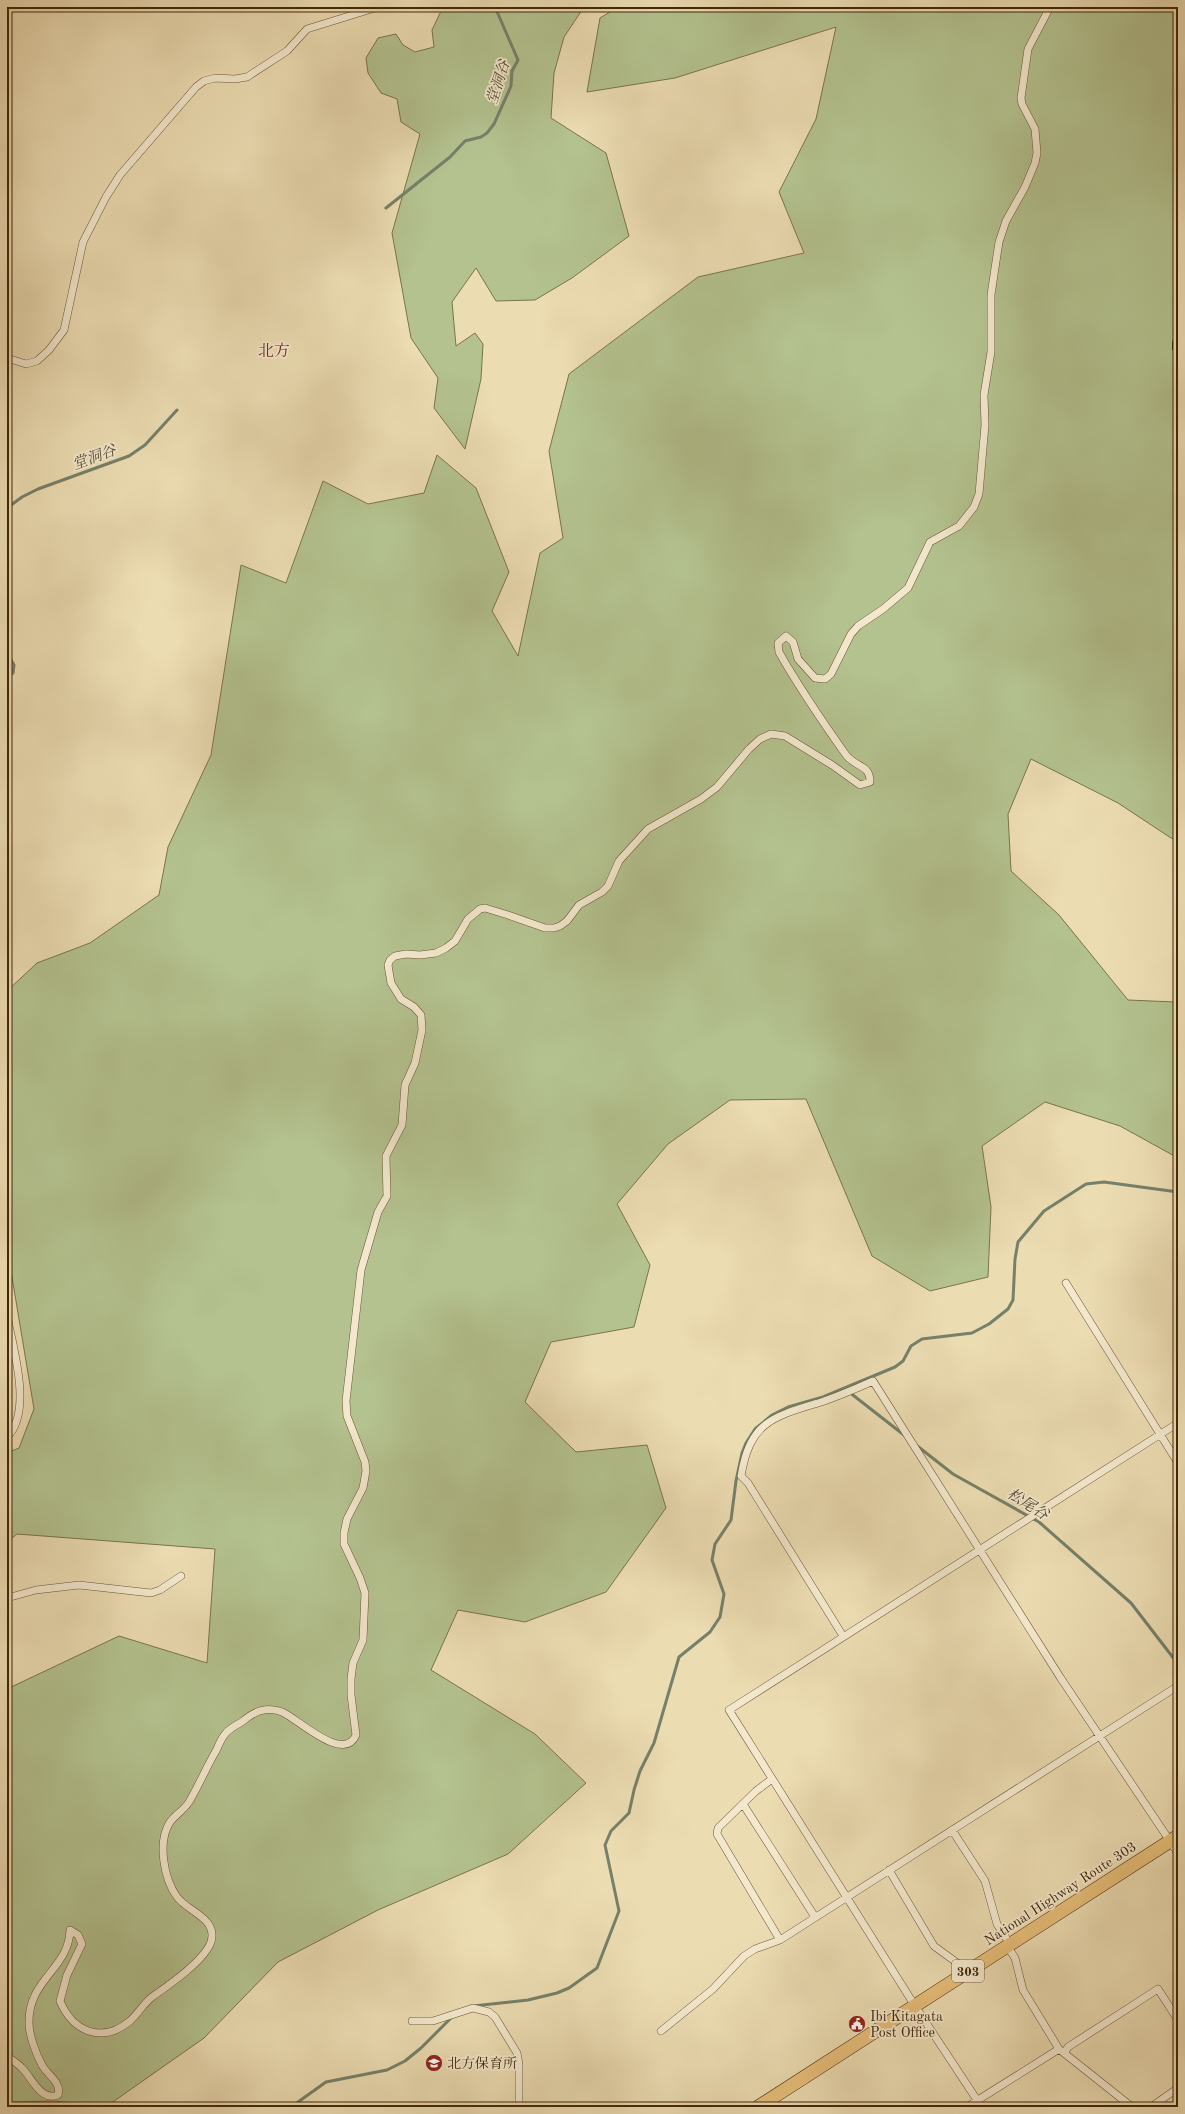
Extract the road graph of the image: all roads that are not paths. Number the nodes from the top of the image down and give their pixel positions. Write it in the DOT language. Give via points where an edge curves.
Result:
graph roads {
  1 [pos="378,7"];
  2 [pos="1050,7"];
  3 [pos="1178,343"];
  4 [pos="1178,348"];
  5 [pos="7,358"];
  6 [pos="1066,1283"];
  7 [pos="7,1316"];
  8 [pos="1178,1423"];
  9 [pos="1161,1434"];
  10 [pos="7,1437"];
  11 [pos="1178,1463"];
  12 [pos="980,1549"];
  13 [pos="181,1576"];
  14 [pos="7,1598"];
  15 [pos="843,1636"];
  16 [pos="1178,1686"];
  17 [pos="1099,1736"];
  18 [pos="772,1779"];
  19 [pos="743,1804"];
  20 [pos="952,1830"];
  21 [pos="1174,1839"];
  22 [pos="1178,1853"];
  23 [pos="889,1870"];
  24 [pos="847,1897"];
  25 [pos="815,1917"];
  26 [pos="780,1940"];
  27 [pos="1009,1945"];
  28 [pos="967,1972"];
  29 [pos="915,2006"];
  30 [pos="1178,2020"];
  31 [pos="412,2021"];
  32 [pos="661,2031"];
  33 [pos="1062,2051"];
  34 [pos="7,2056"];
  35 [pos="1178,2088"];
  36 [pos="977,2103"];
  37 [pos="518,2107"];
  38 [pos="758,2107"];
  39 [pos="967,2107"];
  40 [pos="1132,2107"];
  41 [pos="1151,2107"];
  1 -- 5 [label="street" via="307,29 287,51 248,77 215,78 196,87 120,175 106,197 83,242 64,330 37,361 26,364"];
  2 -- 34 [label="street" via="1028,50 1025,85 1021,98 1035,129 1035,163 1006,221 999,242 992,285 991,352 985,381 985,425 979,494 974,507 959,526 930,542 908,588 858,626 851,634 831,674 825,679 815,678 798,659 793,642 786,636 778,643 779,652 812,707 849,759 870,774 870,782 860,785 785,736 771,734 749,748 717,786 701,799 648,829 619,861 608,886 578,905 567,921 560,926 545,928 485,908 468,919 455,941 446,948 436,953 395,956 390,960 390,983 401,999 421,1015 422,1030 415,1063 405,1086 402,1124 386,1156 387,1196 378,1212 361,1270 346,1400 347,1416 366,1471 363,1488 347,1519 344,1533 344,1544 365,1593 363,1640 351,1679 356,1735 354,1740 338,1744 316,1735 281,1711 265,1710 250,1716 225,1733 188,1803 165,1832 163,1844 168,1876 177,1897 205,1919 212,1930 208,1948 185,1973 149,2000 128,2022 112,2031 93,2033 82,2030 72,2021 60,2001 67,1975 82,1944 78,1935 70,1930 69,1946 37,1989 32,2000 29,2024 42,2065 58,2085 58,2095 46,2096"];
  3 -- 4 [label="main road"];
  6 -- 9 [label="street"];
  7 -- 10 [label="street" via="19,1377 19,1413 16,1425"];
  8 -- 9 [label="street"];
  9 -- 11 [label="street"];
  9 -- 12 [label="street"];
  12 -- 15 [label="street"];
  12 -- 15 [label="street" via="873,1381 787,1412 765,1424 751,1442 741,1476 748,1483"];
  12 -- 17 [label="street"];
  13 -- 14 [label="street" via="151,1593 79,1585 36,1590"];
  15 -- 18 [label="street" via="729,1710"];
  16 -- 17 [label="street"];
  17 -- 20 [label="street"];
  17 -- 21 [label="street"];
  18 -- 19 [label="street"];
  18 -- 24 [label="street"];
  19 -- 25 [label="street"];
  19 -- 26 [label="street" via="718,1828 717,1834"];
  20 -- 23 [label="street"];
  20 -- 27 [label="street" via="985,1882 997,1924"];
  21 -- 22 [label="street"];
  21 -- 27 [label="highway, National Highway Route 303 / 303"];
  23 -- 24 [label="street"];
  23 -- 28 [label="street" via="934,1946"];
  24 -- 25 [label="street"];
  24 -- 29 [label="street"];
  25 -- 26 [label="street"];
  26 -- 32 [label="street" via="744,1956 713,1989"];
  27 -- 28 [label="highway, National Highway Route 303 / 303"];
  27 -- 33 [label="street" via="1024,1990"];
  28 -- 29 [label="highway, National Highway Route 303 / 303"];
  29 -- 36 [label="street"];
  29 -- 38 [label="highway, National Highway Route 303 / 303"];
  30 -- 33 [label="street" via="1158,1989"];
  31 -- 37 [label="street" via="433,2021 473,2008 489,2012 495,2017 517,2053"];
  33 -- 36 [label="street"];
  33 -- 40 [label="street"];
  35 -- 41 [label="street"];
  36 -- 39 [label="street"];
}
